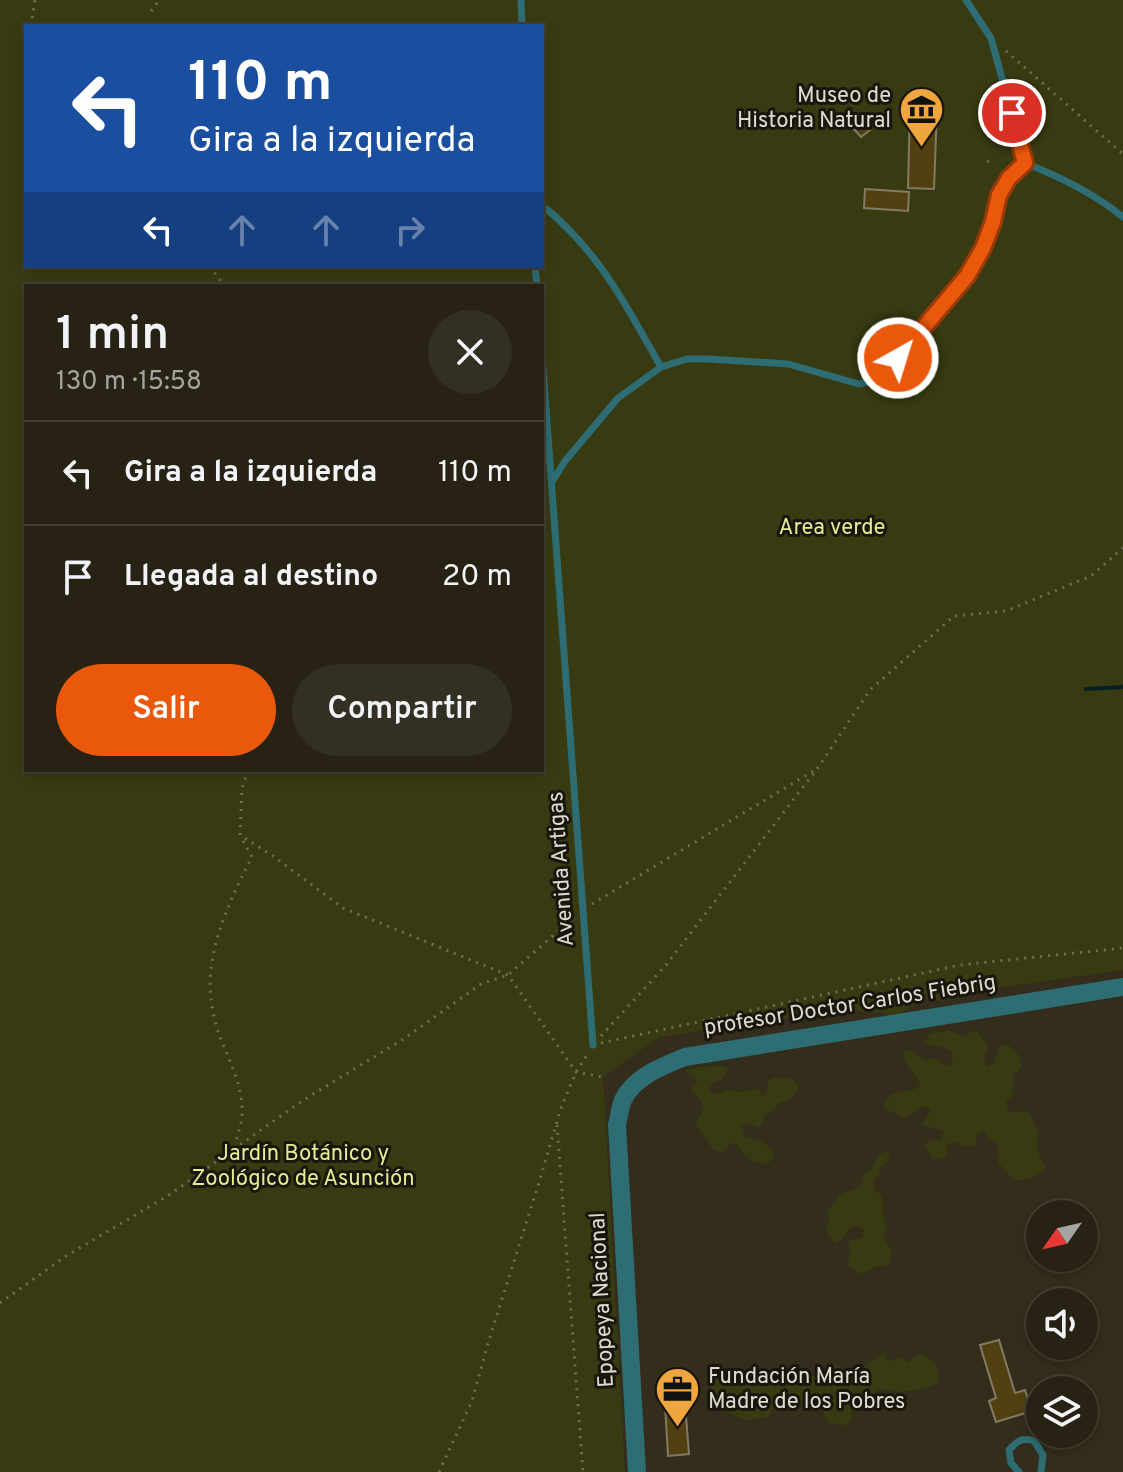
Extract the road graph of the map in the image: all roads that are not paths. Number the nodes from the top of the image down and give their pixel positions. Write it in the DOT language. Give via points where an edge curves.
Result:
graph roads {
  1 [pos="521,0"];
  2 [pos="966,0"];
  3 [pos="522,24"];
  4 [pos="1025,163"];
  5 [pos="544,207"];
  6 [pos="1113,209"];
  7 [pos="1123,210"];
  8 [pos="1123,217"];
  9 [pos="661,367"];
  10 [pos="544,380"];
  11 [pos="552,482"];
  12 [pos="1123,987"];
  13 [pos="593,1045"];
  14 [pos="617,1125"];
  15 [pos="637,1472"];
  16 [pos="1019,1472"];
  17 [pos="1041,1472"];
  1 -- 3 [label="lane"];
  2 -- 4 [label="lane" via="991,38"];
  4 -- 6 [label="lane"];
  4 -- 9 [label="lane" via="999,195 983,248 967,276 878,380 859,384 788,364 709,359"];
  5 -- 9 [label="lane" via="585,246 616,288"];
  6 -- 7 [label="lane"];
  6 -- 8 [label="lane"];
  9 -- 11 [label="lane" via="618,398"];
  10 -- 11 [label="lane, Avenida Artigas"];
  11 -- 13 [label="lane, Avenida Artigas"];
  12 -- 14 [label="street, profesor Doctor Carlos Fiebrig" via="685,1057 638,1081 623,1100"];
  14 -- 15 [label="street, Epopeya Nacional"];
  16 -- 17 [label="lane" via="1009,1450 1027,1439 1043,1455"];
}
